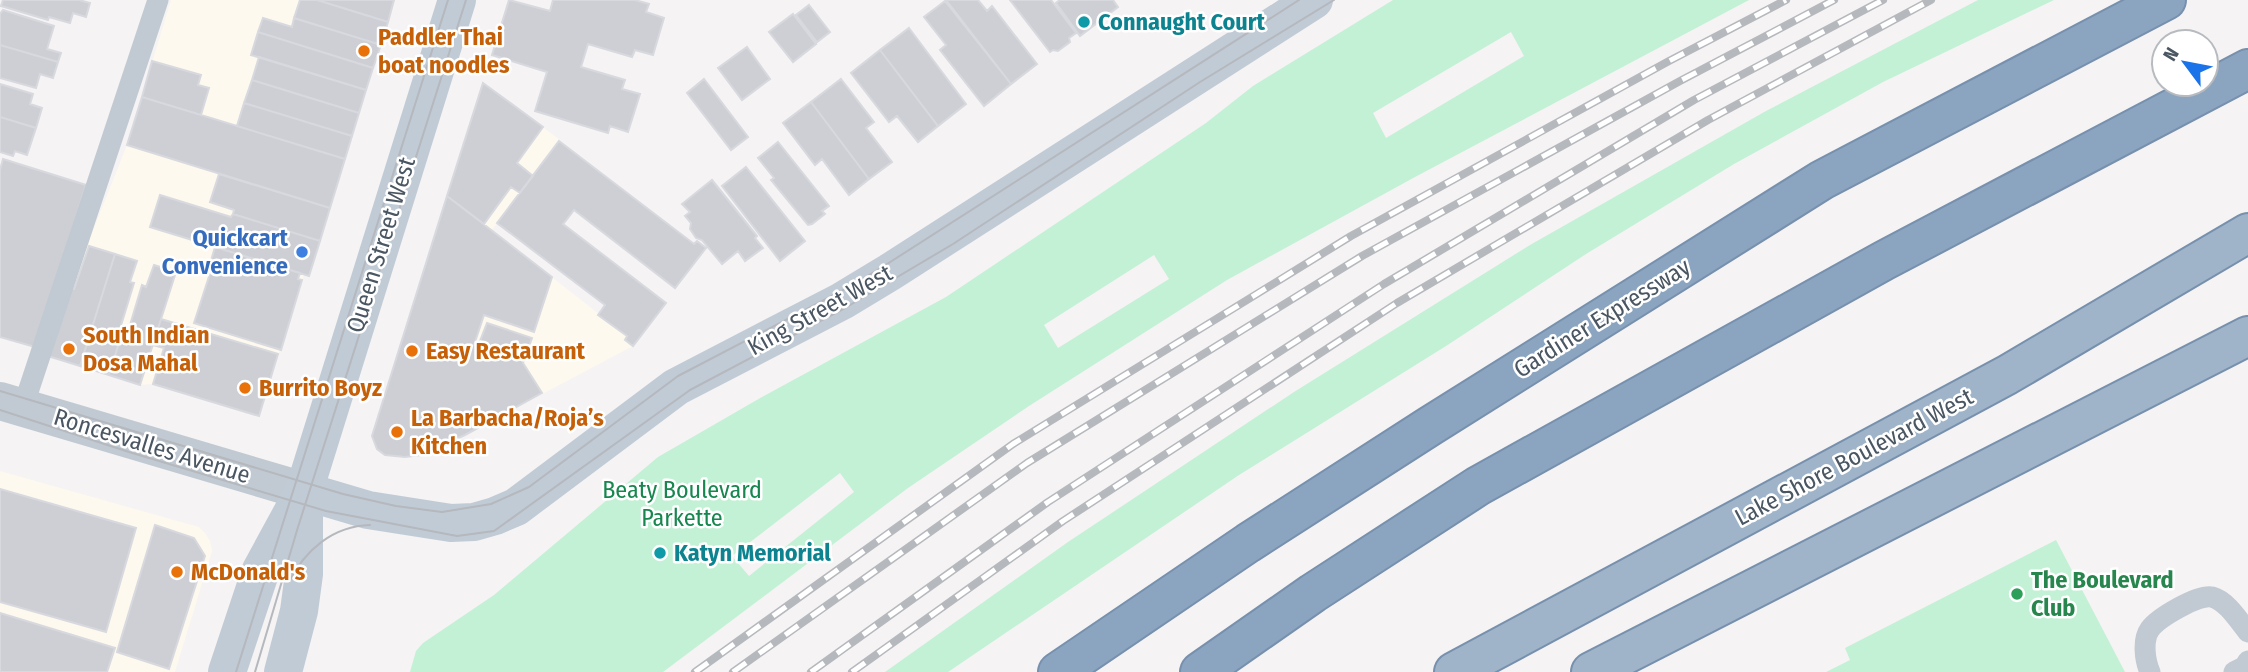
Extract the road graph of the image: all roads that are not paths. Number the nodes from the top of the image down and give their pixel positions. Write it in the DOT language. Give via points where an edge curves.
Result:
graph roads {
  1 [pos="158,0"];
  2 [pos="457,0"];
  3 [pos="1314,0"];
  4 [pos="2166,0"];
  5 [pos="2248,69"];
  6 [pos="2248,233"];
  7 [pos="2248,336"];
  8 [pos="11,404"];
  9 [pos="304,491"];
  10 [pos="2248,632"];
  11 [pos="2248,661"];
  12 [pos="227,672"];
  13 [pos="283,672"];
  14 [pos="1058,672"];
  15 [pos="1200,672"];
  16 [pos="1454,672"];
  17 [pos="1591,672"];
  18 [pos="2150,672"];
  19 [pos="2234,672"];
  1 -- 8 [label="lane"];
  2 -- 9 [label="main road, Queen Street West"];
  3 -- 9 [label="main road, King Street West" via="890,272 676,387 516,507 474,522 452,523 368,510"];
  4 -- 14 [label="highway, Gardiner Expressway" via="1822,180 1248,543"];
  5 -- 15 [label="highway" via="1885,260 1478,486"];
  6 -- 16 [label="highway, Lake Shore Boulevard West" via="2007,375"];
  7 -- 17 [label="highway"];
  8 -- 9 [label="street, Roncesvalles Avenue"];
  9 -- 12 [label="main road" via="261,570"];
  9 -- 13 [label="main road" via="304,574"];
  10 -- 18 [label="lane" via="2213,597 2199,598 2149,630 2144,650"];
  11 -- 19 [label="lane"];
}
